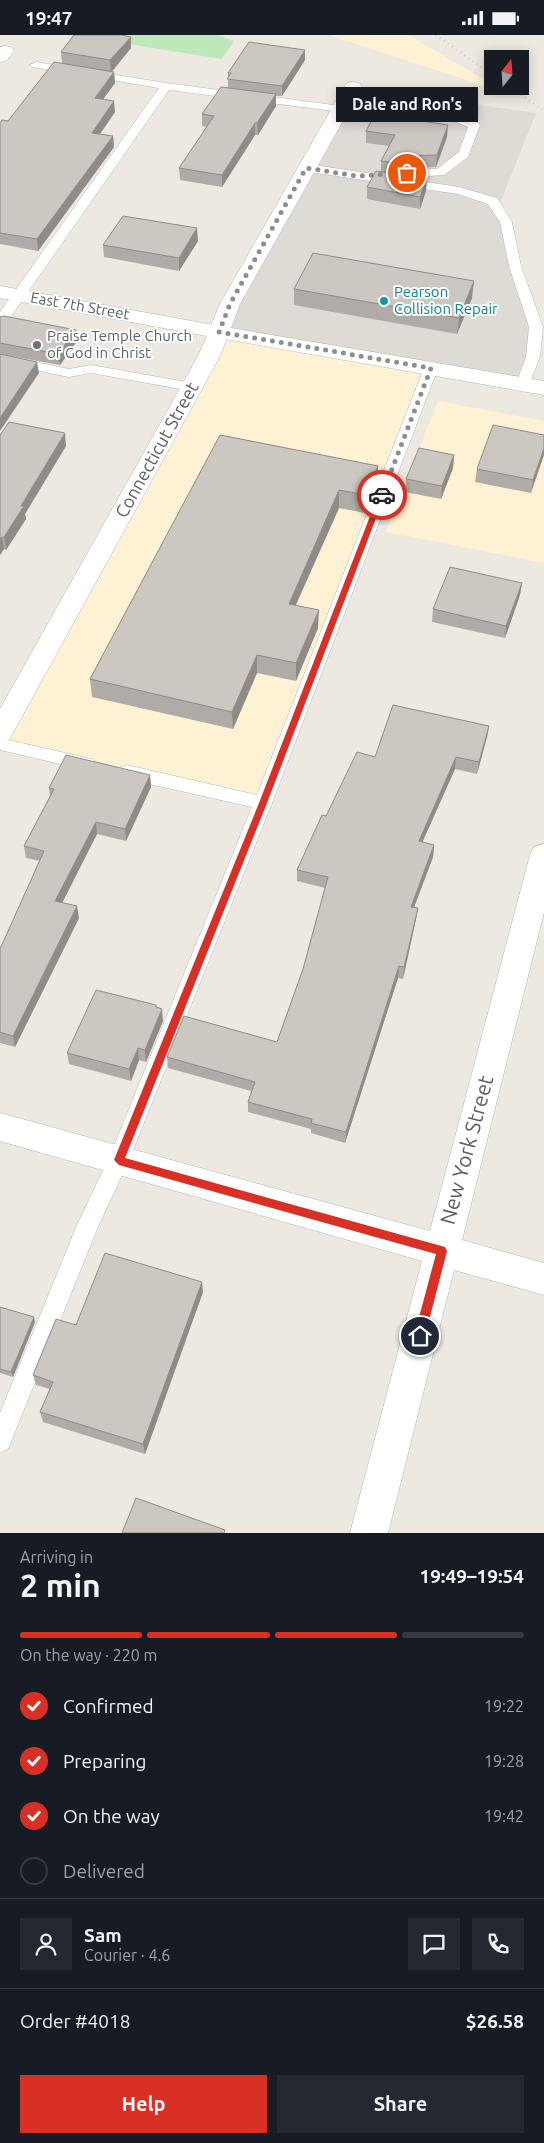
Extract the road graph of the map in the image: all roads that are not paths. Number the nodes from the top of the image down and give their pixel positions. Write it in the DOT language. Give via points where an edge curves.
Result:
graph roads {
  1 [pos="36,65"];
  2 [pos="166,85"];
  3 [pos="353,87"];
  4 [pos="412,100"];
  5 [pos="341,109"];
  6 [pos="306,168"];
  7 [pos="357,176"];
  8 [pos="10,294"];
  9 [pos="0,322"];
  10 [pos="219,332"];
  11 [pos="0,359"];
  12 [pos="431,368"];
  13 [pos="534,386"];
  14 [pos="192,387"];
  15 [pos="0,733"];
  16 [pos="0,744"];
  17 [pos="263,803"];
  18 [pos="544,855"];
  19 [pos="0,1127"];
  20 [pos="119,1160"];
  21 [pos="442,1251"];
  22 [pos="544,1279"];
  23 [pos="0,1441"];
  24 [pos="368,1533"];
  1 -- 2 [label="lane"];
  2 -- 5 [label="lane"];
  2 -- 8 [label="lane"];
  3 -- 5 [label="street, Connecticut Street"];
  4 -- 7 [label="lane" via="474,125 464,154 440,172"];
  5 -- 6 [label="street, Connecticut Street"];
  6 -- 7 [label="lane"];
  6 -- 10 [label="street, Connecticut Street" via="230,304"];
  7 -- 13 [label="lane" via="458,191 493,201 506,222 515,266 536,327"];
  8 -- 9 [label="lane"];
  8 -- 10 [label="street, East 7th Street"];
  10 -- 12 [label="street, East 7th Street"];
  10 -- 14 [label="street, Connecticut Street"];
  11 -- 14 [label="lane" via="69,373 91,369"];
  12 -- 13 [label="street, East 7th Street"];
  12 -- 17 [label="lane"];
  14 -- 15 [label="street, Connecticut Street"];
  16 -- 17 [label="lane"];
  17 -- 20 [label="lane"];
  18 -- 21 [label="street, New York Street"];
  19 -- 20 [label="street"];
  20 -- 21 [label="street"];
  20 -- 23 [label="lane" via="88,1225"];
  21 -- 22 [label="street"];
  21 -- 24 [label="street, New York Street"];
}
